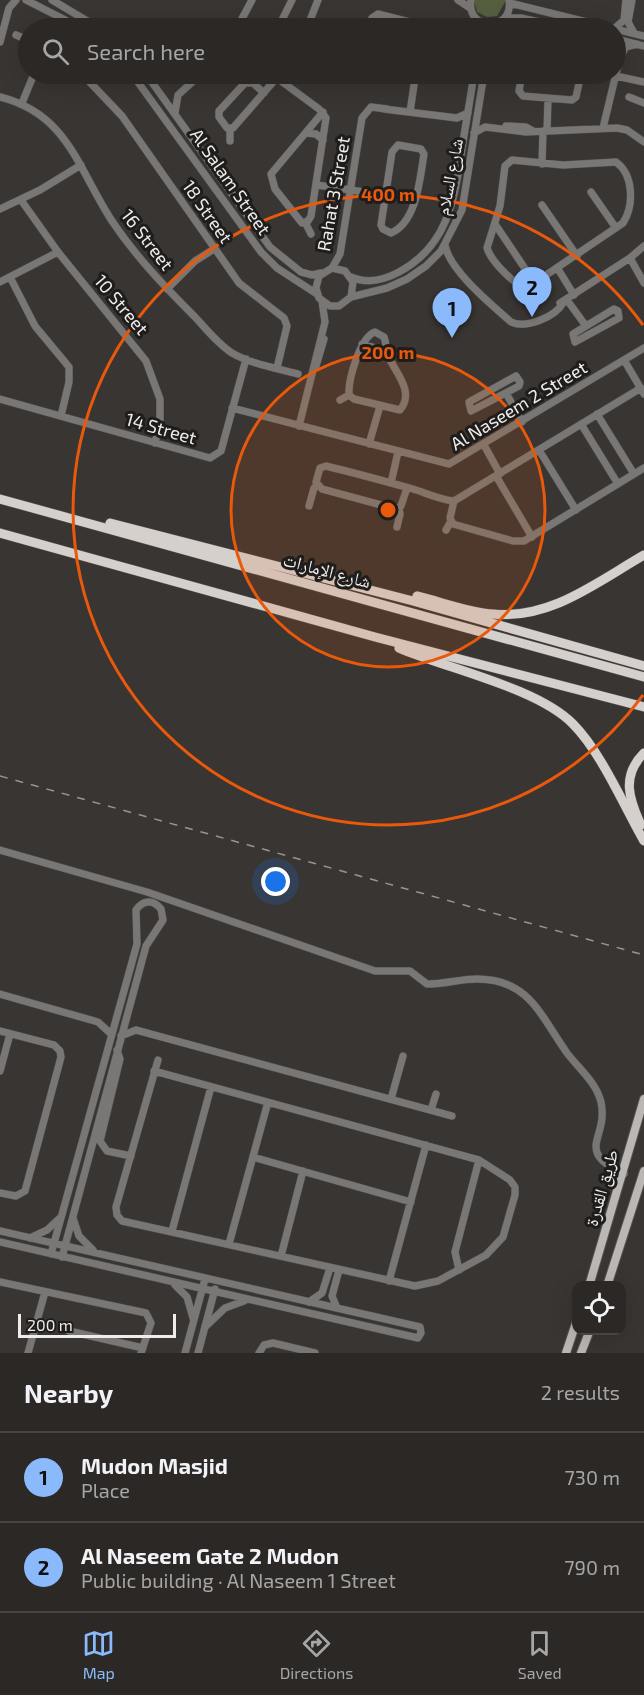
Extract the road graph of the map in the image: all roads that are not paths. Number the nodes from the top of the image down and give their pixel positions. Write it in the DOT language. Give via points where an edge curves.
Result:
graph roads {
  1 [pos="5,0"];
  2 [pos="16,0"];
  3 [pos="26,0"];
  4 [pos="52,0"];
  5 [pos="252,0"];
  6 [pos="292,0"];
  7 [pos="317,0"];
  8 [pos="458,0"];
  9 [pos="626,0"];
  10 [pos="632,0"];
  11 [pos="509,2"];
  12 [pos="471,4"];
  13 [pos="61,18"];
  14 [pos="82,18"];
  15 [pos="242,18"];
  16 [pos="283,18"];
  17 [pos="311,18"];
  18 [pos="372,18"];
  19 [pos="394,18"];
  20 [pos="505,18"];
  21 [pos="521,18"];
  22 [pos="574,18"];
  23 [pos="624,18"];
  24 [pos="0,23"];
  25 [pos="626,31"];
  26 [pos="634,33"];
  27 [pos="644,36"];
  28 [pos="1,38"];
  29 [pos="626,78"];
  30 [pos="644,82"];
  31 [pos="30,84"];
  32 [pos="92,84"];
  33 [pos="139,84"];
  34 [pos="154,84"];
  35 [pos="189,84"];
  36 [pos="245,84"];
  37 [pos="253,84"];
  38 [pos="271,84"];
  39 [pos="288,84"];
  40 [pos="414,84"];
  41 [pos="472,84"];
  42 [pos="482,84"];
  43 [pos="521,84"];
  44 [pos="578,84"];
  45 [pos="614,84"];
  46 [pos="160,92"];
  47 [pos="180,92"];
  48 [pos="264,93"];
  49 [pos="0,97"];
  50 [pos="629,97"];
  51 [pos="548,99"];
  52 [pos="22,103"];
  53 [pos="644,103"];
  54 [pos="175,112"];
  55 [pos="322,112"];
  56 [pos="468,112"];
  57 [pos="478,112"];
  58 [pos="412,113"];
  59 [pos="444,118"];
  60 [pos="506,128"];
  61 [pos="603,128"];
  62 [pos="230,129"];
  63 [pos="465,130"];
  64 [pos="545,131"];
  65 [pos="306,133"];
  66 [pos="474,133"];
  67 [pos="323,140"];
  68 [pos="230,141"];
  69 [pos="644,142"];
  70 [pos="542,164"];
  71 [pos="81,165"];
  72 [pos="317,185"];
  73 [pos="352,190"];
  74 [pos="591,192"];
  75 [pos="385,195"];
  76 [pos="21,200"];
  77 [pos="542,205"];
  78 [pos="0,209"];
  79 [pos="305,222"];
  80 [pos="495,224"];
  81 [pos="616,228"];
  82 [pos="311,234"];
  83 [pos="445,245"];
  84 [pos="644,246"];
  85 [pos="214,249"];
  86 [pos="58,252"];
  87 [pos="577,256"];
  88 [pos="630,258"];
  89 [pos="434,259"];
  90 [pos="332,268"];
  91 [pos="456,268"];
  92 [pos="558,269"];
  93 [pos="323,272"];
  94 [pos="351,278"];
  95 [pos="11,279"];
  96 [pos="0,282"];
  97 [pos="644,283"];
  98 [pos="536,285"];
  99 [pos="167,290"];
  100 [pos="574,295"];
  101 [pos="351,297"];
  102 [pos="319,298"];
  103 [pos="565,301"];
  104 [pos="339,306"];
  105 [pos="586,327"];
  106 [pos="362,344"];
  107 [pos="644,348"];
  108 [pos="319,350"];
  109 [pos="386,351"];
  110 [pos="246,359"];
  111 [pos="624,360"];
  112 [pos="277,368"];
  113 [pos="298,374"];
  114 [pos="642,391"];
  115 [pos="506,393"];
  116 [pos="349,395"];
  117 [pos="0,399"];
  118 [pos="340,400"];
  119 [pos="380,406"];
  120 [pos="232,408"];
  121 [pos="597,414"];
  122 [pos="61,416"];
  123 [pos="522,422"];
  124 [pos="582,424"];
  125 [pos="299,426"];
  126 [pos="154,443"];
  127 [pos="369,444"];
  128 [pos="484,445"];
  129 [pos="539,450"];
  130 [pos="398,452"];
  131 [pos="644,468"];
  132 [pos="634,474"];
  133 [pos="498,475"];
  134 [pos="391,483"];
  135 [pos="618,484"];
  136 [pos="317,485"];
  137 [pos="407,488"];
  138 [pos="0,498"];
  139 [pos="454,501"];
  140 [pos="309,506"];
  141 [pos="399,508"];
  142 [pos="576,510"];
  143 [pos="451,521"];
  144 [pos="397,526"];
  145 [pos="446,530"];
  146 [pos="0,533"];
  147 [pos="532,537"];
  148 [pos="208,548"];
  149 [pos="644,555"];
  150 [pos="375,637"];
  151 [pos="644,666"];
  152 [pos="644,677"];
  153 [pos="644,707"];
  154 [pos="644,753"];
  155 [pos="644,831"];
  156 [pos="644,841"];
  157 [pos="0,850"];
  158 [pos="0,994"];
  159 [pos="116,1015"];
  160 [pos="127,1016"];
  161 [pos="98,1022"];
  162 [pos="136,1030"];
  163 [pos="0,1031"];
  164 [pos="110,1033"];
  165 [pos="10,1034"];
  166 [pos="121,1036"];
  167 [pos="117,1050"];
  168 [pos="403,1056"];
  169 [pos="158,1060"];
  170 [pos="0,1071"];
  171 [pos="154,1071"];
  172 [pos="211,1087"];
  173 [pos="436,1094"];
  174 [pos="391,1099"];
  175 [pos="644,1099"];
  176 [pos="268,1102"];
  177 [pos="431,1110"];
  178 [pos="452,1116"];
  179 [pos="426,1145"];
  180 [pos="131,1156"];
  181 [pos="253,1157"];
  182 [pos="479,1161"];
  183 [pos="303,1171"];
  184 [pos="644,1171"];
  185 [pos="624,1174"];
  186 [pos="0,1193"];
  187 [pos="411,1202"];
  188 [pos="72,1215"];
  189 [pos="62,1216"];
  190 [pos="172,1231"];
  191 [pos="0,1232"];
  192 [pos="29,1238"];
  193 [pos="0,1242"];
  194 [pos="54,1243"];
  195 [pos="229,1244"];
  196 [pos="65,1245"];
  197 [pos="96,1252"];
  198 [pos="51,1254"];
  199 [pos="281,1256"];
  200 [pos="62,1257"];
  201 [pos="330,1268"];
  202 [pos="459,1270"];
  203 [pos="342,1271"];
  204 [pos="205,1279"];
  205 [pos="389,1281"];
  206 [pos="591,1281"];
  207 [pos="609,1281"];
  208 [pos="0,1282"];
  209 [pos="170,1282"];
  210 [pos="217,1282"];
  211 [pos="202,1289"];
  212 [pos="45,1292"];
  213 [pos="214,1292"];
  214 [pos="322,1293"];
  215 [pos="333,1293"];
  216 [pos="248,1300"];
  217 [pos="309,1302"];
  218 [pos="337,1308"];
  219 [pos="194,1322"];
  220 [pos="205,1327"];
  221 [pos="69,1331"];
  222 [pos="572,1335"];
  223 [pos="588,1335"];
  224 [pos="142,1350"];
  225 [pos="28,1353"];
  226 [pos="185,1353"];
  227 [pos="198,1353"];
  228 [pos="261,1353"];
  229 [pos="315,1353"];
  230 [pos="566,1353"];
  231 [pos="581,1353"];
  1 -- 24 [label="street"];
  2 -- 28 [label="street" via="9,8"];
  3 -- 13 [label="street"];
  4 -- 14 [label="street"];
  5 -- 15 [label="street"];
  6 -- 16 [label="street"];
  7 -- 17 [label="street"];
  8 -- 12 [label="street"];
  9 -- 23 [label="street"];
  10 -- 26 [label="street" via="628,22"];
  11 -- 20 [label="street"];
  11 -- 22 [label="street"];
  18 -- 19 [label="street" via="378,14"];
  20 -- 21 [label="street"];
  25 -- 26 [label="street"];
  26 -- 27 [label="street"];
  29 -- 30 [label="street"];
  31 -- 52 [label="street"];
  32 -- 85 [label="street, 18 Street" via="118,111"];
  33 -- 102 [label="street, Al Salam Street" via="261,252"];
  34 -- 46 [label="street, Al Salam Street"];
  35 -- 47 [label="street"];
  36 -- 62 [label="street" via="219,111 219,117"];
  37 -- 48 [label="street"];
  38 -- 48 [label="street"];
  39 -- 55 [label="street"];
  40 -- 58 [label="street"];
  41 -- 56 [label="street, شارع السلام"];
  42 -- 57 [label="street, شارع السلام"];
  43 -- 51 [label="street" via="520,94"];
  44 -- 51 [label="street" via="574,99"];
  45 -- 61 [label="street"];
  46 -- 47 [label="street"];
  46 -- 54 [label="street, Al Salam Street"];
  47 -- 54 [label="street"];
  48 -- 62 [label="street"];
  49 -- 52 [label="street, 16 Street"];
  50 -- 53 [label="street"];
  51 -- 64 [label="street"];
  52 -- 71 [label="street, 16 Street" via="63,135"];
  54 -- 93 [label="street, Al Salam Street" via="270,247 301,272"];
  55 -- 65 [label="street"];
  55 -- 67 [label="street" via="326,122"];
  56 -- 59 [label="street, Rahat 3 Street" via="457,118"];
  56 -- 63 [label="street, شارع السلام"];
  57 -- 60 [label="street" via="488,124"];
  57 -- 66 [label="street, شارع السلام"];
  58 -- 59 [label="street, Rahat 3 Street"];
  58 -- 73 [label="street, Rahat 3 Street" via="376,106 367,109 361,123"];
  59 -- 63 [label="street, Rahat 3 Street"];
  60 -- 64 [label="street"];
  60 -- 66 [label="street" via="485,127"];
  61 -- 64 [label="street"];
  61 -- 69 [label="street" via="627,130"];
  62 -- 68 [label="street"];
  63 -- 94 [label="street, شارع السلام" via="451,211 432,245 395,274 373,281"];
  64 -- 70 [label="street"];
  65 -- 67 [label="street"];
  65 -- 79 [label="street" via="273,169 271,179 296,218"];
  66 -- 83 [label="street, شارع السلام" via="462,210"];
  67 -- 72 [label="street"];
  70 -- 80 [label="street" via="508,162"];
  70 -- 81 [label="street" via="610,160 621,166 627,176 631,206"];
  71 -- 76 [label="street"];
  71 -- 99 [label="street, 16 Street" via="122,236"];
  72 -- 73 [label="street"];
  72 -- 79 [label="street" via="311,216"];
  73 -- 75 [label="street"];
  73 -- 90 [label="street, Rahat 3 Street" via="340,254"];
  74 -- 81 [label="street"];
  75 -- 75 [label="street" via="381,225 391,233 407,217 415,200 424,154 421,149 398,145 392,149"];
  76 -- 78 [label="street"];
  76 -- 86 [label="street, 10 Street"];
  77 -- 87 [label="street"];
  79 -- 82 [label="street"];
  80 -- 98 [label="street"];
  80 -- 98 [label="street" via="488,244 489,255 522,287"];
  81 -- 87 [label="street"];
  83 -- 89 [label="street, شارع السلام"];
  83 -- 91 [label="street"];
  84 -- 88 [label="street"];
  85 -- 99 [label="street" via="195,261"];
  85 -- 112 [label="street, 18 Street" via="244,290 286,321"];
  86 -- 95 [label="street"];
  86 -- 126 [label="street, 10 Street" via="133,342 153,373 161,412"];
  87 -- 92 [label="street"];
  88 -- 97 [label="street"];
  88 -- 100 [label="street"];
  89 -- 91 [label="street" via="446,260"];
  89 -- 101 [label="street, شارع السلام" via="397,284"];
  90 -- 93 [label="street"];
  90 -- 94 [label="street" via="341,269"];
  91 -- 103 [label="street" via="511,322 522,326"];
  92 -- 98 [label="street"];
  92 -- 100 [label="street"];
  93 -- 102 [label="street" via="316,282"];
  94 -- 101 [label="street"];
  95 -- 96 [label="street"];
  95 -- 122 [label="street" via="35,326 69,367"];
  99 -- 110 [label="street, 16 Street" via="224,347"];
  100 -- 103 [label="street"];
  101 -- 104 [label="street"];
  102 -- 104 [label="street" via="330,306"];
  102 -- 108 [label="street" via="325,322"];
  103 -- 105 [label="street"];
  104 -- 108 [label="street" via="328,318"];
  105 -- 105 [label="street" via="614,309 620,315 575,342 573,334"];
  106 -- 109 [label="street"];
  106 -- 109 [label="street" via="369,334 380,334"];
  106 -- 116 [label="street"];
  107 -- 111 [label="street, Al Naseem 2 Street"];
  108 -- 125 [label="street"];
  109 -- 119 [label="street" via="406,392 400,410"];
  110 -- 112 [label="street, 16 Street"];
  110 -- 120 [label="street, 14 Street"];
  111 -- 114 [label="street"];
  111 -- 123 [label="street, Al Naseem 2 Street"];
  112 -- 113 [label="street, 16 Street"];
  114 -- 121 [label="street"];
  115 -- 115 [label="street" via="519,386 517,377 468,404 474,411"];
  115 -- 123 [label="street"];
  116 -- 118 [label="street"];
  116 -- 119 [label="street"];
  117 -- 122 [label="street, 14 Street"];
  119 -- 127 [label="street"];
  120 -- 125 [label="street, Al Naseem 2 Street"];
  120 -- 126 [label="street, 14 Street" via="223,445 216,456 204,457"];
  121 -- 124 [label="street"];
  121 -- 132 [label="street"];
  122 -- 126 [label="street, 14 Street"];
  123 -- 128 [label="street, Al Naseem 2 Street"];
  124 -- 129 [label="street"];
  124 -- 135 [label="street"];
  125 -- 127 [label="street, Al Naseem 2 Street"];
  127 -- 130 [label="street, Al Naseem 2 Street"];
  128 -- 130 [label="street, Al Naseem 2 Street" via="449,464"];
  128 -- 133 [label="street"];
  129 -- 133 [label="street"];
  129 -- 142 [label="street"];
  130 -- 134 [label="street"];
  131 -- 132 [label="street"];
  132 -- 135 [label="street"];
  133 -- 139 [label="street"];
  133 -- 147 [label="street"];
  134 -- 136 [label="street" via="326,466 319,471"];
  134 -- 137 [label="street"];
  135 -- 142 [label="street"];
  136 -- 140 [label="street"];
  136 -- 141 [label="street"];
  137 -- 139 [label="street"];
  137 -- 141 [label="street"];
  138 -- 148 [label="highway"];
  138 -- 152 [label="highway, شارع الإمارات"];
  139 -- 143 [label="street"];
  141 -- 144 [label="street"];
  142 -- 147 [label="street"];
  143 -- 145 [label="street"];
  143 -- 147 [label="street" via="513,541"];
  146 -- 150 [label="highway"];
  148 -- 149 [label="highway" via="278,560 501,615 529,613 555,605"];
  148 -- 151 [label="highway"];
  150 -- 153 [label="highway"];
  150 -- 156 [label="highway" via="532,697 561,714 585,738"];
  154 -- 155 [label="highway" via="633,767 628,788"];
  157 -- 185 [label="street" via="147,892 375,971 410,971 427,984 483,979 523,992 535,1002 562,1046 595,1088 602,1112 596,1144 598,1155 604,1164"];
  158 -- 161 [label="street"];
  159 -- 160 [label="street" via="137,944 136,910 144,902 152,902 161,909 163,920 146,946"];
  159 -- 161 [label="street"];
  159 -- 164 [label="street"];
  160 -- 162 [label="street"];
  160 -- 166 [label="street"];
  161 -- 164 [label="street"];
  162 -- 166 [label="street"];
  162 -- 174 [label="street"];
  163 -- 165 [label="street"];
  164 -- 189 [label="street"];
  165 -- 170 [label="street"];
  165 -- 186 [label="street" via="54,1045 61,1057 25,1191 18,1196"];
  166 -- 167 [label="street"];
  167 -- 180 [label="street" via="120,1059 100,1142 107,1151"];
  167 -- 188 [label="street"];
  168 -- 174 [label="street"];
  169 -- 171 [label="street"];
  171 -- 172 [label="street"];
  171 -- 180 [label="street"];
  172 -- 176 [label="street"];
  172 -- 190 [label="street"];
  173 -- 177 [label="street"];
  174 -- 177 [label="street"];
  175 -- 185 [label="main road, طريق القدرة"];
  176 -- 179 [label="street"];
  176 -- 181 [label="street"];
  177 -- 178 [label="street"];
  179 -- 182 [label="street"];
  179 -- 187 [label="street"];
  180 -- 190 [label="street" via="118,1202 122,1215 130,1221"];
  181 -- 183 [label="street"];
  181 -- 195 [label="street"];
  182 -- 202 [label="street" via="455,1252"];
  182 -- 202 [label="street" via="510,1180 516,1195 499,1244"];
  183 -- 187 [label="street"];
  183 -- 199 [label="street"];
  184 -- 207 [label="main road, طريق القدرة"];
  185 -- 206 [label="main road, طريق القدرة"];
  187 -- 205 [label="street"];
  188 -- 196 [label="street"];
  188 -- 197 [label="street" via="79,1236"];
  189 -- 192 [label="street" via="47,1230"];
  189 -- 194 [label="street"];
  190 -- 195 [label="street"];
  191 -- 192 [label="street"];
  192 -- 194 [label="street"];
  193 -- 198 [label="street"];
  194 -- 196 [label="street"];
  194 -- 198 [label="street"];
  195 -- 199 [label="street"];
  196 -- 197 [label="street"];
  196 -- 200 [label="street"];
  197 -- 204 [label="street"];
  198 -- 200 [label="street"];
  199 -- 201 [label="street"];
  200 -- 209 [label="street"];
  201 -- 203 [label="street"];
  201 -- 214 [label="street"];
  202 -- 205 [label="street" via="426,1285"];
  203 -- 205 [label="street"];
  203 -- 215 [label="street"];
  204 -- 210 [label="street"];
  204 -- 211 [label="street"];
  208 -- 212 [label="street"];
  209 -- 211 [label="street"];
  209 -- 219 [label="street" via="187,1297"];
  210 -- 213 [label="street"];
  210 -- 217 [label="street"];
  211 -- 213 [label="street"];
  211 -- 219 [label="street"];
  212 -- 224 [label="street" via="139,1313 147,1318 148,1329"];
  212 -- 225 [label="street"];
  213 -- 216 [label="street"];
  213 -- 220 [label="street"];
  214 -- 215 [label="street"];
  214 -- 217 [label="street"];
  215 -- 218 [label="street"];
  216 -- 218 [label="street" via="418,1338 421,1333 420,1327"];
  216 -- 220 [label="street" via="225,1308"];
  217 -- 218 [label="street"];
  219 -- 226 [label="street"];
  220 -- 227 [label="street"];
  221 -- 224 [label="street"];
  222 -- 230 [label="main road"];
  223 -- 231 [label="main road"];
  228 -- 229 [label="street" via="278,1346"];
}
